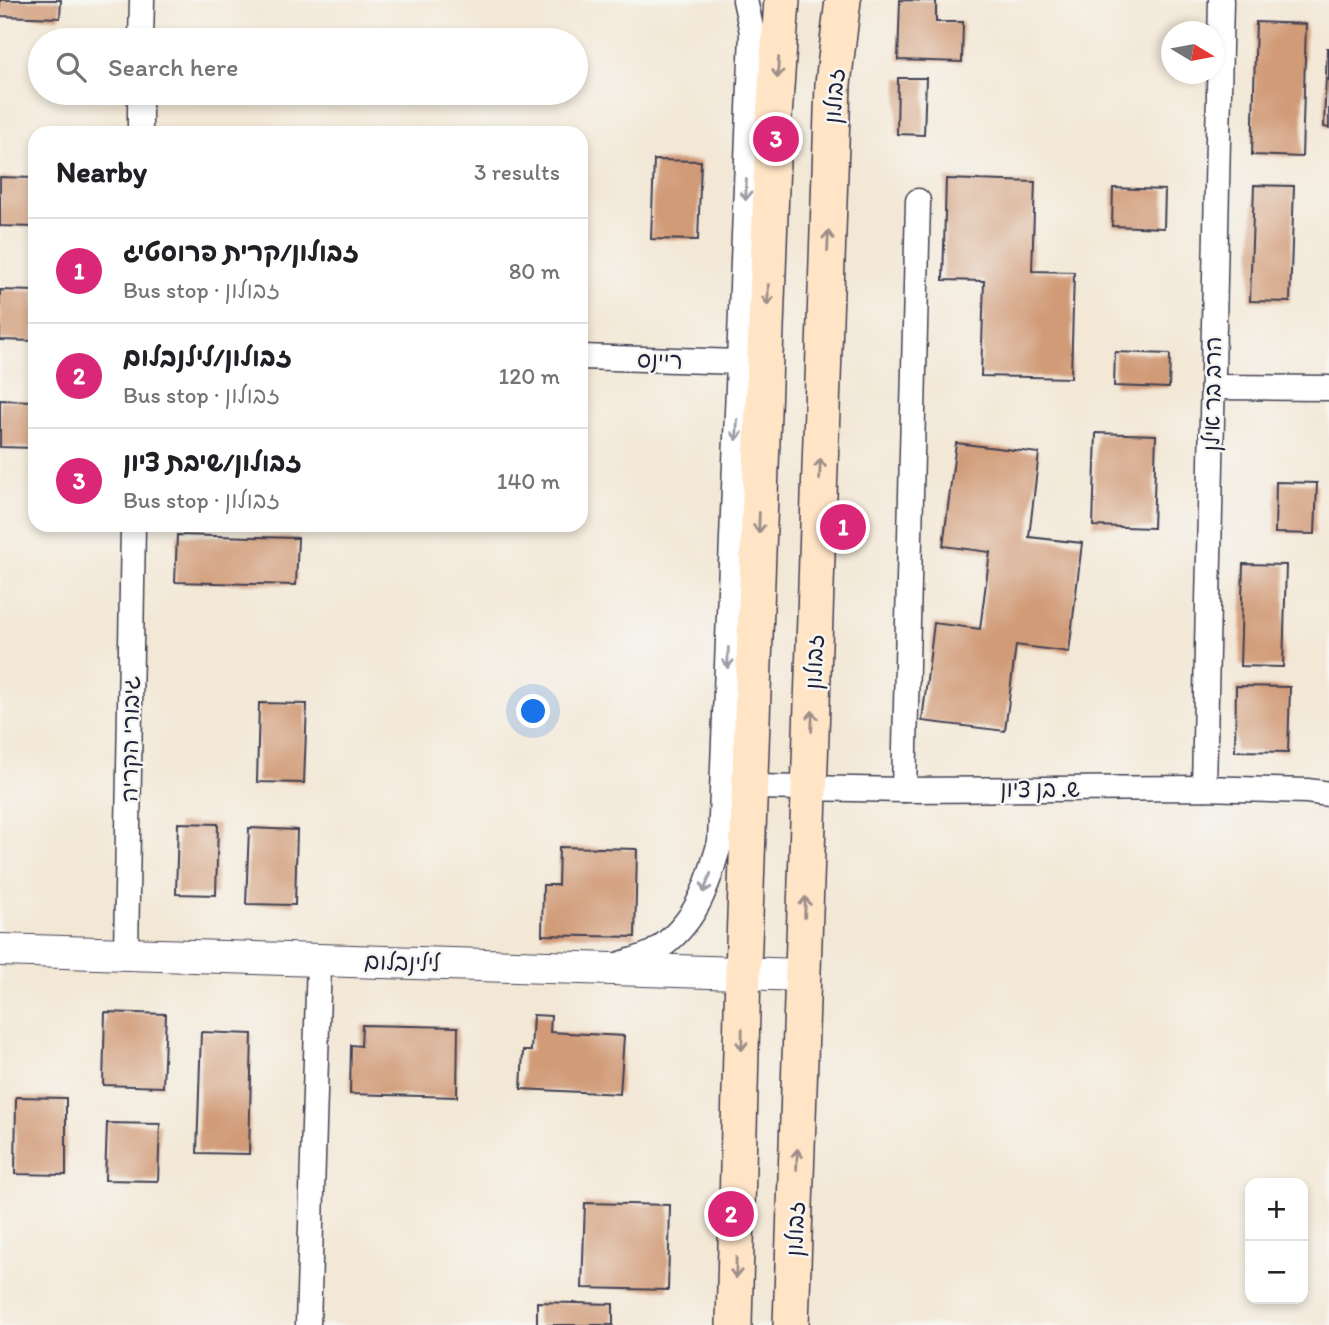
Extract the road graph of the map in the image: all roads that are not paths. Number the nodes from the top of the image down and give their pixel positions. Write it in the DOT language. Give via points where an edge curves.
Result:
graph roads {
  1 [pos="142,0"];
  2 [pos="745,0"];
  3 [pos="782,0"];
  4 [pos="843,0"];
  5 [pos="1221,0"];
  6 [pos="141,28"];
  7 [pos="141,105"];
  8 [pos="140,126"];
  9 [pos="918,201"];
  10 [pos="588,357"];
  11 [pos="739,362"];
  12 [pos="1213,387"];
  13 [pos="1329,388"];
  14 [pos="133,532"];
  15 [pos="750,787"];
  16 [pos="1204,788"];
  17 [pos="810,789"];
  18 [pos="904,790"];
  19 [pos="1329,794"];
  20 [pos="0,950"];
  21 [pos="127,953"];
  22 [pos="319,959"];
  23 [pos="609,968"];
  24 [pos="743,972"];
  25 [pos="803,975"];
  26 [pos="308,1325"];
  27 [pos="734,1325"];
  28 [pos="791,1325"];
  1 -- 6 [label="street"];
  2 -- 11 [label="street, one-way" via="752,32"];
  3 -- 15 [label="main road, one-way" via="773,132"];
  17 -- 4 [label="main road, זבולון, one-way" via="833,84"];
  5 -- 12 [label="street, הרב בר אילן"];
  7 -- 8 [label="street"];
  9 -- 18 [label="street"];
  10 -- 11 [label="street, ריינס"];
  11 -- 23 [label="street, one-way" via="720,842 706,888 685,927 652,953"];
  12 -- 13 [label="street"];
  12 -- 16 [label="street, הרב בר אילן"];
  14 -- 21 [label="street, גיבורי הקריה"];
  15 -- 17 [label="street, ש. בן ציון"];
  15 -- 24 [label="main road"];
  16 -- 18 [label="street, ש. בן ציון"];
  16 -- 19 [label="street, ש. בן ציון"];
  17 -- 18 [label="street, ש. בן ציון"];
  25 -- 17 [label="main road, זבולון, one-way"];
  20 -- 21 [label="street, לילינבלום"];
  21 -- 22 [label="street, לילינבלום"];
  22 -- 23 [label="street, לילינבלום"];
  22 -- 26 [label="street"];
  23 -- 24 [label="street, לילינבלום"];
  24 -- 25 [label="street, לילינבלום"];
  24 -- 27 [label="main road, one-way"];
  28 -- 25 [label="main road, זבולון, one-way"];
}
